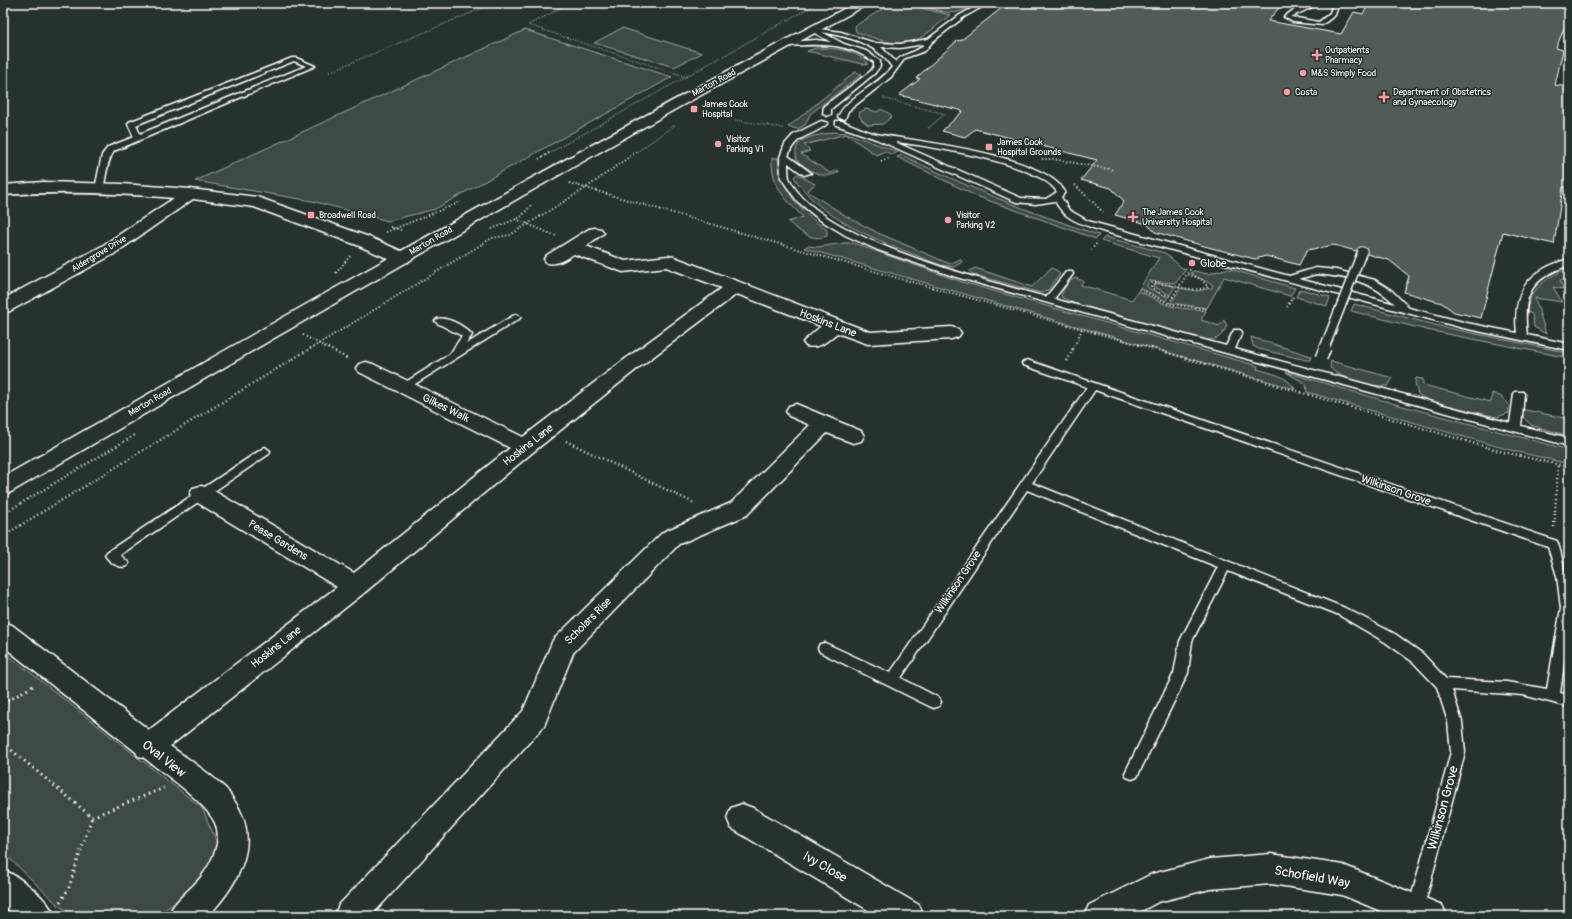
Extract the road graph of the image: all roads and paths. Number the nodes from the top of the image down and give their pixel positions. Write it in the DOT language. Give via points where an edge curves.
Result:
graph roads {
  1 [pos="495,3"];
  2 [pos="563,3"];
  3 [pos="818,3"];
  4 [pos="864,3"];
  5 [pos="986,3"];
  6 [pos="1318,3"];
  7 [pos="1336,3"];
  8 [pos="813,30"];
  9 [pos="930,41"];
  10 [pos="788,44"];
  11 [pos="842,45"];
  12 [pos="874,45"];
  13 [pos="829,58"];
  14 [pos="896,66"];
  15 [pos="329,72"];
  16 [pos="873,72"];
  17 [pos="687,77"];
  18 [pos="208,93"];
  19 [pos="886,99"];
  20 [pos="230,100"];
  21 [pos="825,119"];
  22 [pos="735,120"];
  23 [pos="841,120"];
  24 [pos="679,122"];
  25 [pos="804,132"];
  26 [pos="922,134"];
  27 [pos="138,137"];
  28 [pos="879,137"];
  29 [pos="784,157"];
  30 [pos="1038,159"];
  31 [pos="533,162"];
  32 [pos="1114,170"];
  33 [pos="807,173"];
  34 [pos="546,176"];
  35 [pos="586,188"];
  36 [pos="99,189"];
  37 [pos="3,190"];
  38 [pos="190,194"];
  39 [pos="1057,198"];
  40 [pos="467,199"];
  41 [pos="516,219"];
  42 [pos="526,224"];
  43 [pos="390,227"];
  44 [pos="395,228"];
  45 [pos="401,230"];
  46 [pos="595,233"];
  47 [pos="363,241"];
  48 [pos="575,246"];
  49 [pos="1362,252"];
  50 [pos="402,258"];
  51 [pos="553,259"];
  52 [pos="1569,262"];
  53 [pos="1191,268"];
  54 [pos="1069,274"];
  55 [pos="1187,274"];
  56 [pos="334,275"];
  57 [pos="1291,278"];
  58 [pos="1180,286"];
  59 [pos="735,287"];
  60 [pos="1139,289"];
  61 [pos="1293,296"];
  62 [pos="1174,297"];
  63 [pos="1048,300"];
  64 [pos="1169,304"];
  65 [pos="3,307"];
  66 [pos="1287,307"];
  67 [pos="1207,309"];
  68 [pos="1405,309"];
  69 [pos="516,317"];
  70 [pos="440,321"];
  71 [pos="833,326"];
  72 [pos="1082,329"];
  73 [pos="951,332"];
  74 [pos="1237,332"];
  75 [pos="303,334"];
  76 [pos="1522,337"];
  77 [pos="813,342"];
  78 [pos="321,344"];
  79 [pos="1569,347"];
  80 [pos="1229,351"];
  81 [pos="454,355"];
  82 [pos="1027,363"];
  83 [pos="366,368"];
  84 [pos="1060,374"];
  85 [pos="1317,375"];
  86 [pos="1093,385"];
  87 [pos="403,387"];
  88 [pos="1518,394"];
  89 [pos="796,411"];
  90 [pos="825,423"];
  91 [pos="1515,428"];
  92 [pos="546,431"];
  93 [pos="853,436"];
  94 [pos="1569,442"];
  95 [pos="525,447"];
  96 [pos="266,451"];
  97 [pos="1558,465"];
  98 [pos="1569,467"];
  99 [pos="1025,485"];
  100 [pos="3,487"];
  101 [pos="201,494"];
  102 [pos="721,516"];
  103 [pos="3,536"];
  104 [pos="1553,544"];
  105 [pos="123,563"];
  106 [pos="1226,564"];
  107 [pos="355,586"];
  108 [pos="3,632"];
  109 [pos="825,648"];
  110 [pos="53,672"];
  111 [pos="892,680"];
  112 [pos="1443,684"];
  113 [pos="1553,695"];
  114 [pos="1569,701"];
  115 [pos="934,702"];
  116 [pos="3,704"];
  117 [pos="3,743"];
  118 [pos="148,747"];
  119 [pos="1132,773"];
  120 [pos="188,778"];
  121 [pos="92,817"];
  122 [pos="742,818"];
  123 [pos="6,894"];
  124 [pos="48,911"];
  125 [pos="1423,912"];
  126 [pos="196,913"];
  127 [pos="350,916"];
  128 [pos="908,916"];
  129 [pos="1100,916"];
  1 -- 15 [label="path"];
  2 -- 17 [label="path" via="564,6 561,8 531,22 528,26"];
  3 -- 17 [label="path"];
  4 -- 8 [label="street, Marton Road"];
  5 -- 9 [label="lane" via="962,16"];
  6 -- 7 [label="lane" via="1287,16 1294,20 1320,24 1332,14"];
  8 -- 10 [label="street, Marton Road"];
  8 -- 11 [label="lane"];
  8 -- 12 [label="lane" via="837,33"];
  9 -- 12 [label="lane" via="905,46"];
  9 -- 14 [label="lane" via="923,50 903,56"];
  10 -- 11 [label="lane" via="816,42"];
  10 -- 34 [label="street, Marton Road"];
  11 -- 16 [label="lane" via="872,56 877,61"];
  12 -- 14 [label="lane" via="885,51"];
  13 -- 16 [label="path"];
  14 -- 23 [label="lane" via="889,76 845,110"];
  16 -- 21 [label="lane" via="827,108"];
  17 -- 31 [label="path"];
  18 -- 20 [label="lane" via="226,95"];
  18 -- 20 [label="lane" via="294,59 312,66"];
  18 -- 27 [label="lane" via="132,124"];
  19 -- 26 [label="path" via="944,114"];
  20 -- 27 [label="lane"];
  21 -- 23 [label="lane"];
  21 -- 25 [label="lane"];
  22 -- 25 [label="path"];
  23 -- 28 [label="lane"];
  24 -- 35 [label="path"];
  25 -- 29 [label="lane" via="788,146"];
  27 -- 36 [label="lane" via="111,149 105,157"];
  28 -- 39 [label="lane" via="1019,200 1032,202"];
  28 -- 39 [label="lane" via="981,153 1054,182 1061,192"];
  29 -- 33 [label="lane"];
  29 -- 63 [label="lane" via="785,178 800,199 823,218 850,234 881,248 959,275"];
  30 -- 32 [label="path" via="1053,158"];
  34 -- 35 [label="path"];
  34 -- 50 [label="street, Marton Road"];
  35 -- 42 [label="path"];
  35 -- 72 [label="path"];
  36 -- 37 [label="street" via="43,187"];
  36 -- 38 [label="street"];
  38 -- 47 [label="street" via="257,202"];
  38 -- 65 [label="street, Aldergrove Drive" via="108,250"];
  39 -- 57 [label="lane" via="1066,213 1077,220"];
  40 -- 44 [label="path"];
  41 -- 42 [label="path"];
  42 -- 48 [label="path"];
  42 -- 78 [label="path" via="510,235 492,238"];
  43 -- 44 [label="path"];
  44 -- 45 [label="path"];
  44 -- 47 [label="path"];
  46 -- 48 [label="street"];
  47 -- 50 [label="street"];
  47 -- 56 [label="path"];
  48 -- 51 [label="street"];
  48 -- 59 [label="street" via="623,267 668,261"];
  49 -- 85 [label="lane, bridge" via="1321,358"];
  50 -- 100 [label="street, Marton Road"];
  52 -- 76 [label="lane" via="1542,274 1526,288 1519,304"];
  53 -- 55 [label="path"];
  54 -- 63 [label="lane"];
  55 -- 58 [label="path"];
  55 -- 58 [label="path" via="1200,279 1208,287 1195,289"];
  57 -- 68 [label="lane"];
  57 -- 68 [label="lane" via="1316,271 1372,282 1388,292"];
  58 -- 62 [label="path"];
  58 -- 62 [label="path" via="1152,283 1150,287"];
  59 -- 71 [label="street, Hoskins Lane"];
  59 -- 92 [label="street, Hoskins Lane"];
  60 -- 64 [label="path"];
  61 -- 66 [label="path"];
  62 -- 64 [label="path"];
  63 -- 80 [label="lane"];
  64 -- 67 [label="path"];
  68 -- 76 [label="lane" via="1466,326"];
  69 -- 81 [label="lane"];
  70 -- 81 [label="lane" via="461,330 466,335"];
  71 -- 73 [label="street, Hoskins Lane" via="868,338"];
  71 -- 77 [label="street"];
  72 -- 84 [label="path"];
  72 -- 97 [label="path" via="1503,452"];
  74 -- 80 [label="lane"];
  75 -- 78 [label="path"];
  76 -- 79 [label="lane"];
  78 -- 83 [label="path"];
  78 -- 103 [label="path"];
  80 -- 85 [label="lane"];
  81 -- 87 [label="lane"];
  82 -- 84 [label="lane, Wilkinson Grove"];
  83 -- 87 [label="street, Gilkes Walk"];
  84 -- 86 [label="lane, Wilkinson Grove"];
  85 -- 91 [label="lane"];
  86 -- 99 [label="lane, Wilkinson Grove"];
  86 -- 104 [label="lane, Wilkinson Grove"];
  87 -- 95 [label="street, Gilkes Walk"];
  88 -- 91 [label="lane"];
  89 -- 90 [label="street"];
  90 -- 93 [label="street"];
  90 -- 102 [label="street, Scholars Rise" via="739,509"];
  91 -- 94 [label="lane"];
  92 -- 95 [label="street, Hoskins Lane"];
  92 -- 102 [label="path"];
  95 -- 107 [label="street, Hoskins Lane"];
  96 -- 101 [label="lane"];
  97 -- 98 [label="path"];
  97 -- 104 [label="path"];
  99 -- 106 [label="lane, Wilkinson Grove"];
  99 -- 111 [label="lane, Wilkinson Grove"];
  101 -- 105 [label="lane" via="111,555"];
  101 -- 107 [label="street, Pease Gardens"];
  102 -- 127 [label="street, Scholars Rise" via="671,538 562,647 534,718"];
  104 -- 113 [label="lane" via="1563,576 1567,608"];
  106 -- 112 [label="lane, Wilkinson Grove" via="1341,610 1390,638 1418,658"];
  106 -- 119 [label="lane" via="1186,641 1181,673"];
  107 -- 118 [label="street, Hoskins Lane"];
  108 -- 110 [label="street, Oval View"];
  109 -- 111 [label="lane"];
  110 -- 116 [label="path"];
  110 -- 118 [label="street, Oval View"];
  111 -- 115 [label="lane"];
  112 -- 113 [label="lane" via="1506,688"];
  112 -- 125 [label="lane, Wilkinson Grove" via="1455,722 1458,752"];
  113 -- 114 [label="lane"];
  117 -- 121 [label="path"];
  118 -- 120 [label="street, Oval View"];
  120 -- 121 [label="path"];
  120 -- 126 [label="street, Oval View" via="215,797 231,822 232,849 218,881"];
  121 -- 124 [label="path" via="68,890"];
  122 -- 128 [label="street, Ivy Close"];
  123 -- 124 [label="street"];
  125 -- 129 [label="street, Schofield Way" via="1343,880 1271,869 1210,874 1152,889"];
}
